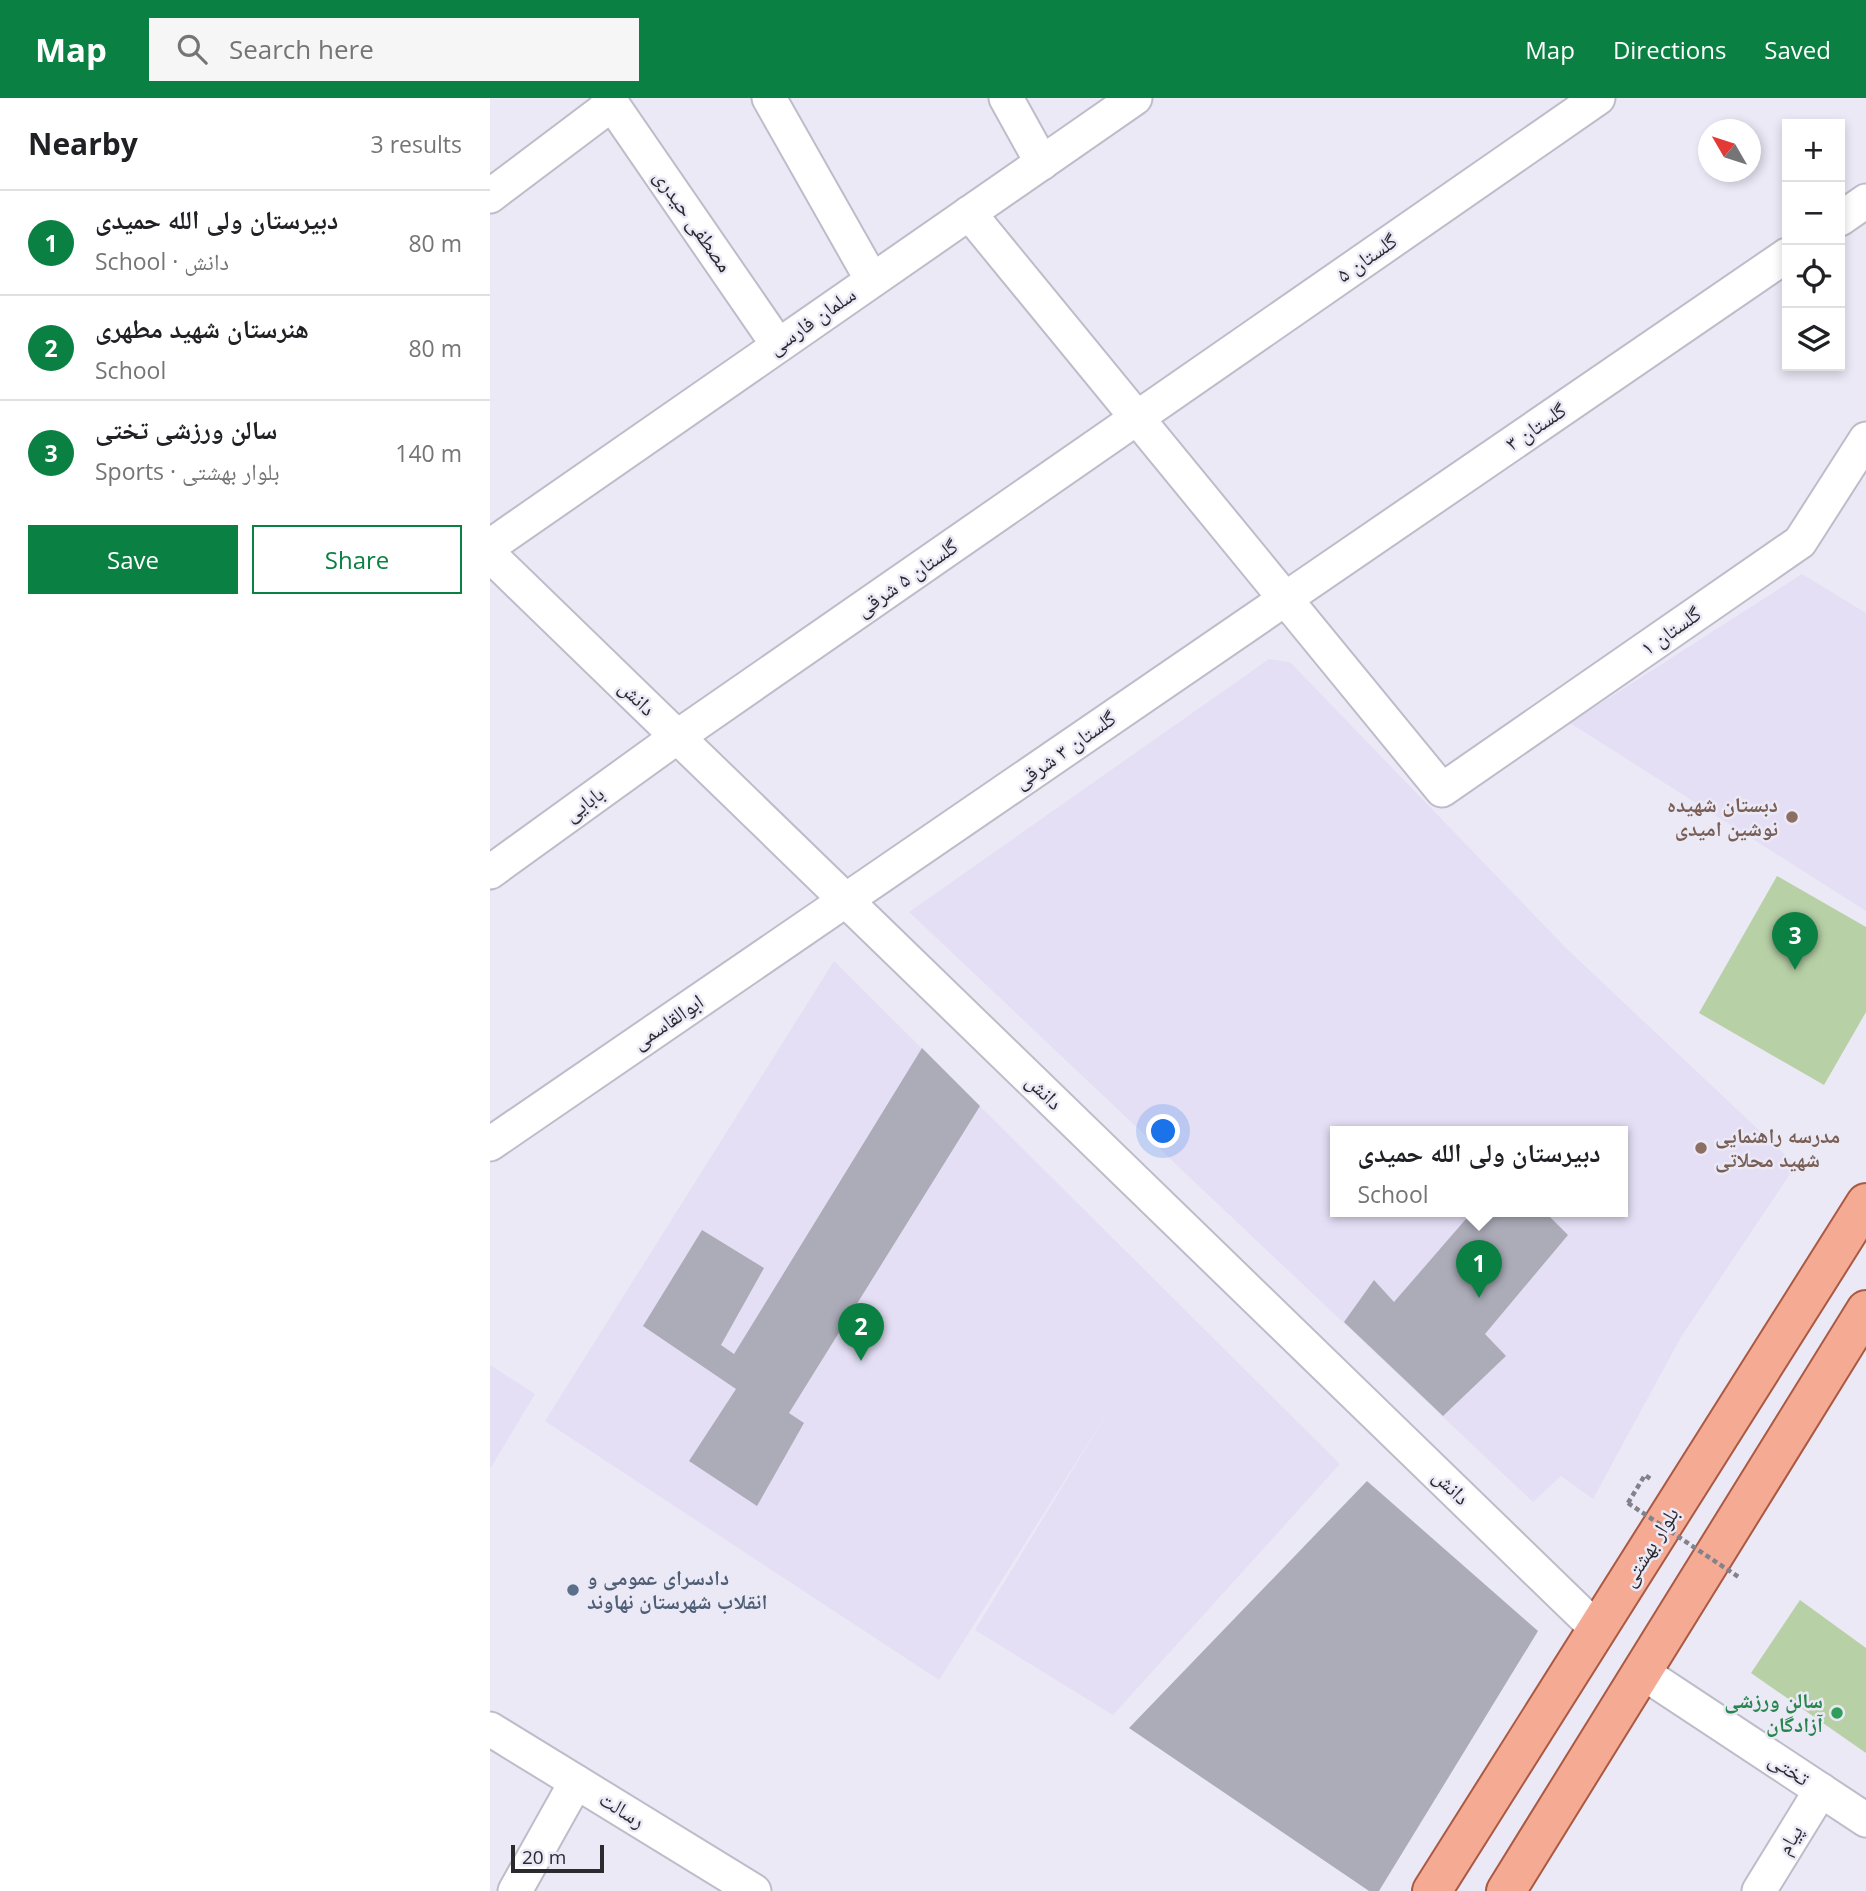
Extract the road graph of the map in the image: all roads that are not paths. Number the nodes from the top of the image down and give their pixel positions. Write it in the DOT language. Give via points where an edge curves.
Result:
graph roads {
  1 [pos="769,98"];
  2 [pos="1006,98"];
  3 [pos="1135,98"];
  4 [pos="1598,98"];
  5 [pos="610,101"];
  6 [pos="1042,163"];
  7 [pos="490,196"];
  8 [pos="1866,201"];
  9 [pos="968,213"];
  10 [pos="1845,216"];
  11 [pos="1782,258"];
  12 [pos="872,280"];
  13 [pos="778,345"];
  14 [pos="1136,418"];
  15 [pos="1866,439"];
  16 [pos="490,546"];
  17 [pos="490,555"];
  18 [pos="1284,599"];
  19 [pos="677,737"];
  20 [pos="490,872"];
  21 [pos="846,901"];
  22 [pos="490,1144"];
  23 [pos="1866,1202"];
  24 [pos="1864,1317"];
  25 [pos="1598,1630"];
  26 [pos="1642,1672"];
  27 [pos="490,1729"];
  28 [pos="576,1782"];
  29 [pos="1821,1790"];
  30 [pos="1866,1820"];
  31 [pos="712,1880"];
  32 [pos="515,1891"];
  33 [pos="754,1891"];
  34 [pos="1432,1891"];
  35 [pos="1506,1891"];
  36 [pos="1759,1891"];
  1 -- 12 [label="street"];
  2 -- 6 [label="street"];
  3 -- 6 [label="street, سلمان فارسی"];
  4 -- 14 [label="street, گلستان ۵"];
  5 -- 7 [label="street"];
  5 -- 13 [label="street, مصطفی حیدری"];
  6 -- 9 [label="street, سلمان فارسی"];
  8 -- 10 [label="street"];
  9 -- 12 [label="street, سلمان فارسی"];
  9 -- 14 [label="street"];
  11 -- 18 [label="street, گلستان ۳"];
  12 -- 13 [label="street, سلمان فارسی"];
  13 -- 16 [label="street, سلمان فارسی"];
  14 -- 18 [label="street"];
  14 -- 19 [label="street, گلستان ۵ شرقی"];
  15 -- 18 [label="street, گلستان ۱" via="1800,542 1442,790"];
  17 -- 19 [label="street, دانش"];
  18 -- 21 [label="street, گلستان ۳ شرقی"];
  19 -- 20 [label="street, بابایی"];
  19 -- 21 [label="street, دانش"];
  21 -- 22 [label="street, ابوالقاسمی"];
  21 -- 25 [label="street, دانش"];
  23 -- 25 [label="main road, بلوار بهشتی"];
  24 -- 26 [label="main road"];
  25 -- 26 [label="main road"];
  25 -- 34 [label="main road, بلوار بهشتی"];
  26 -- 29 [label="street, تختی"];
  26 -- 35 [label="main road"];
  27 -- 28 [label="street, رسالت"];
  28 -- 31 [label="street, رسالت"];
  28 -- 32 [label="street"];
  29 -- 30 [label="street, تختی"];
  29 -- 36 [label="street, پیام"];
  31 -- 33 [label="street, رسالت"];
}
